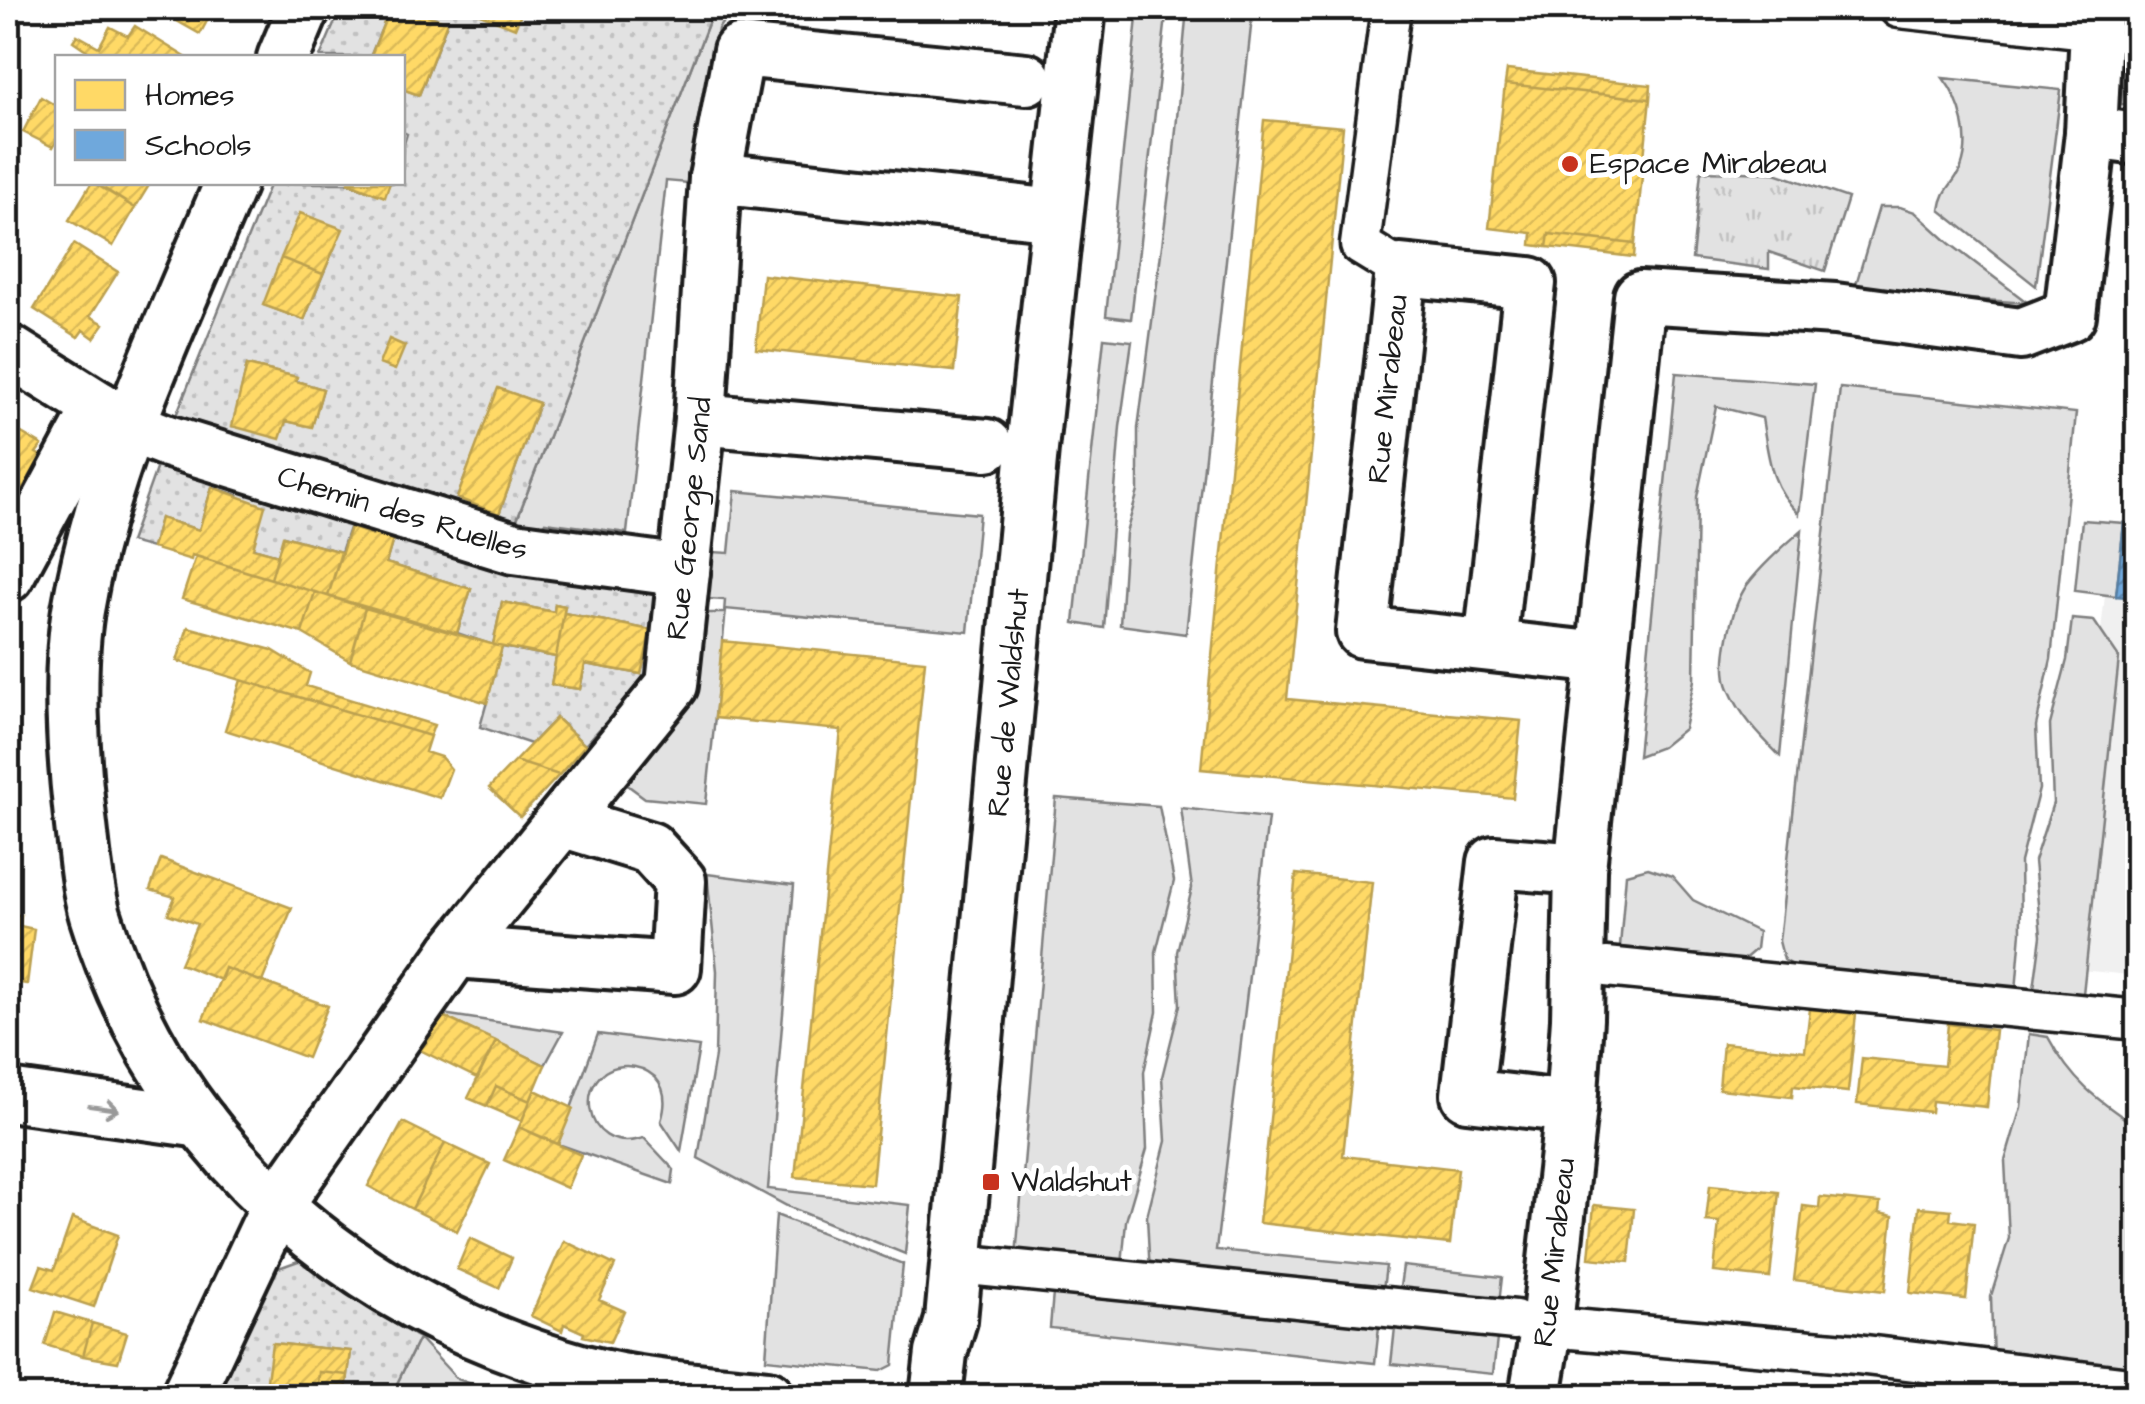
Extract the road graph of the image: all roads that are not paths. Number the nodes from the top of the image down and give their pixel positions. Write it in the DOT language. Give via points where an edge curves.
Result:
graph roads {
  1 [pos="304,8"];
  2 [pos="1080,8"];
  3 [pos="1391,8"];
  4 [pos="1899,8"];
  5 [pos="2097,19"];
  6 [pos="284,55"];
  7 [pos="1026,79"];
  8 [pos="2114,136"];
  9 [pos="715,178"];
  10 [pos="230,185"];
  11 [pos="1057,215"];
  12 [pos="1401,270"];
  13 [pos="8,350"];
  14 [pos="114,417"];
  15 [pos="700,419"];
  16 [pos="987,445"];
  17 [pos="684,572"];
  18 [pos="8,576"];
  19 [pos="1490,646"];
  20 [pos="1602,658"];
  21 [pos="562,821"];
  22 [pos="1580,869"];
  23 [pos="455,952"];
  24 [pos="1606,967"];
  25 [pos="2138,1020"];
  26 [pos="8,1095"];
  27 [pos="1571,1107"];
  28 [pos="201,1122"];
  29 [pos="276,1205"];
  30 [pos="978,1266"];
  31 [pos="1515,1320"];
  32 [pos="1572,1329"];
  33 [pos="2138,1388"];
  34 [pos="187,1396"];
  35 [pos="768,1396"];
  36 [pos="936,1396"];
  37 [pos="1534,1396"];
  1 -- 6 [label="street"];
  2 -- 11 [label="street, Rue de Waldshut"];
  3 -- 12 [label="street" via="1360,244"];
  4 -- 5 [label="street"];
  5 -- 8 [label="street"];
  7 -- 9 [label="street, Rue George Sand" via="739,51"];
  8 -- 20 [label="street, Rue Mirabeau" via="2070,315 2021,334 1835,309 1640,297"];
  9 -- 11 [label="street"];
  9 -- 15 [label="street, Rue George Sand"];
  10 -- 14 [label="street"];
  11 -- 36 [label="street, Rue de Waldshut" via="951,1320"];
  12 -- 19 [label="street, Rue Mirabeau" via="1362,632"];
  12 -- 19 [label="street, Rue Mirabeau" via="1530,283"];
  13 -- 14 [label="street, Chemin des Ruelles"];
  14 -- 17 [label="street, Chemin des Ruelles" via="167,441 514,548"];
  14 -- 18 [label="street"];
  14 -- 28 [label="street" via="77,612 74,761 94,911 159,1062"];
  15 -- 16 [label="street"];
  15 -- 17 [label="street, Rue George Sand"];
  17 -- 21 [label="street, Rue George Sand" via="672,685"];
  19 -- 20 [label="street, Rue Mirabeau"];
  20 -- 22 [label="street, Rue Mirabeau"];
  21 -- 23 [label="street, Rue George Sand"];
  21 -- 23 [label="street" via="650,848 680,881 675,968"];
  22 -- 27 [label="street, Rue Mirabeau"];
  22 -- 27 [label="street" via="1494,862 1467,1095"];
  23 -- 29 [label="street, Rue George Sand"];
  24 -- 25 [label="street"];
  26 -- 28 [label="street, one-way"];
  27 -- 37 [label="street, Rue Mirabeau"];
  28 -- 29 [label="street"];
  29 -- 34 [label="street, Rue George Sand"];
  29 -- 35 [label="street" via="358,1272 508,1346 584,1371"];
  30 -- 31 [label="street"];
  32 -- 33 [label="street"];
}
